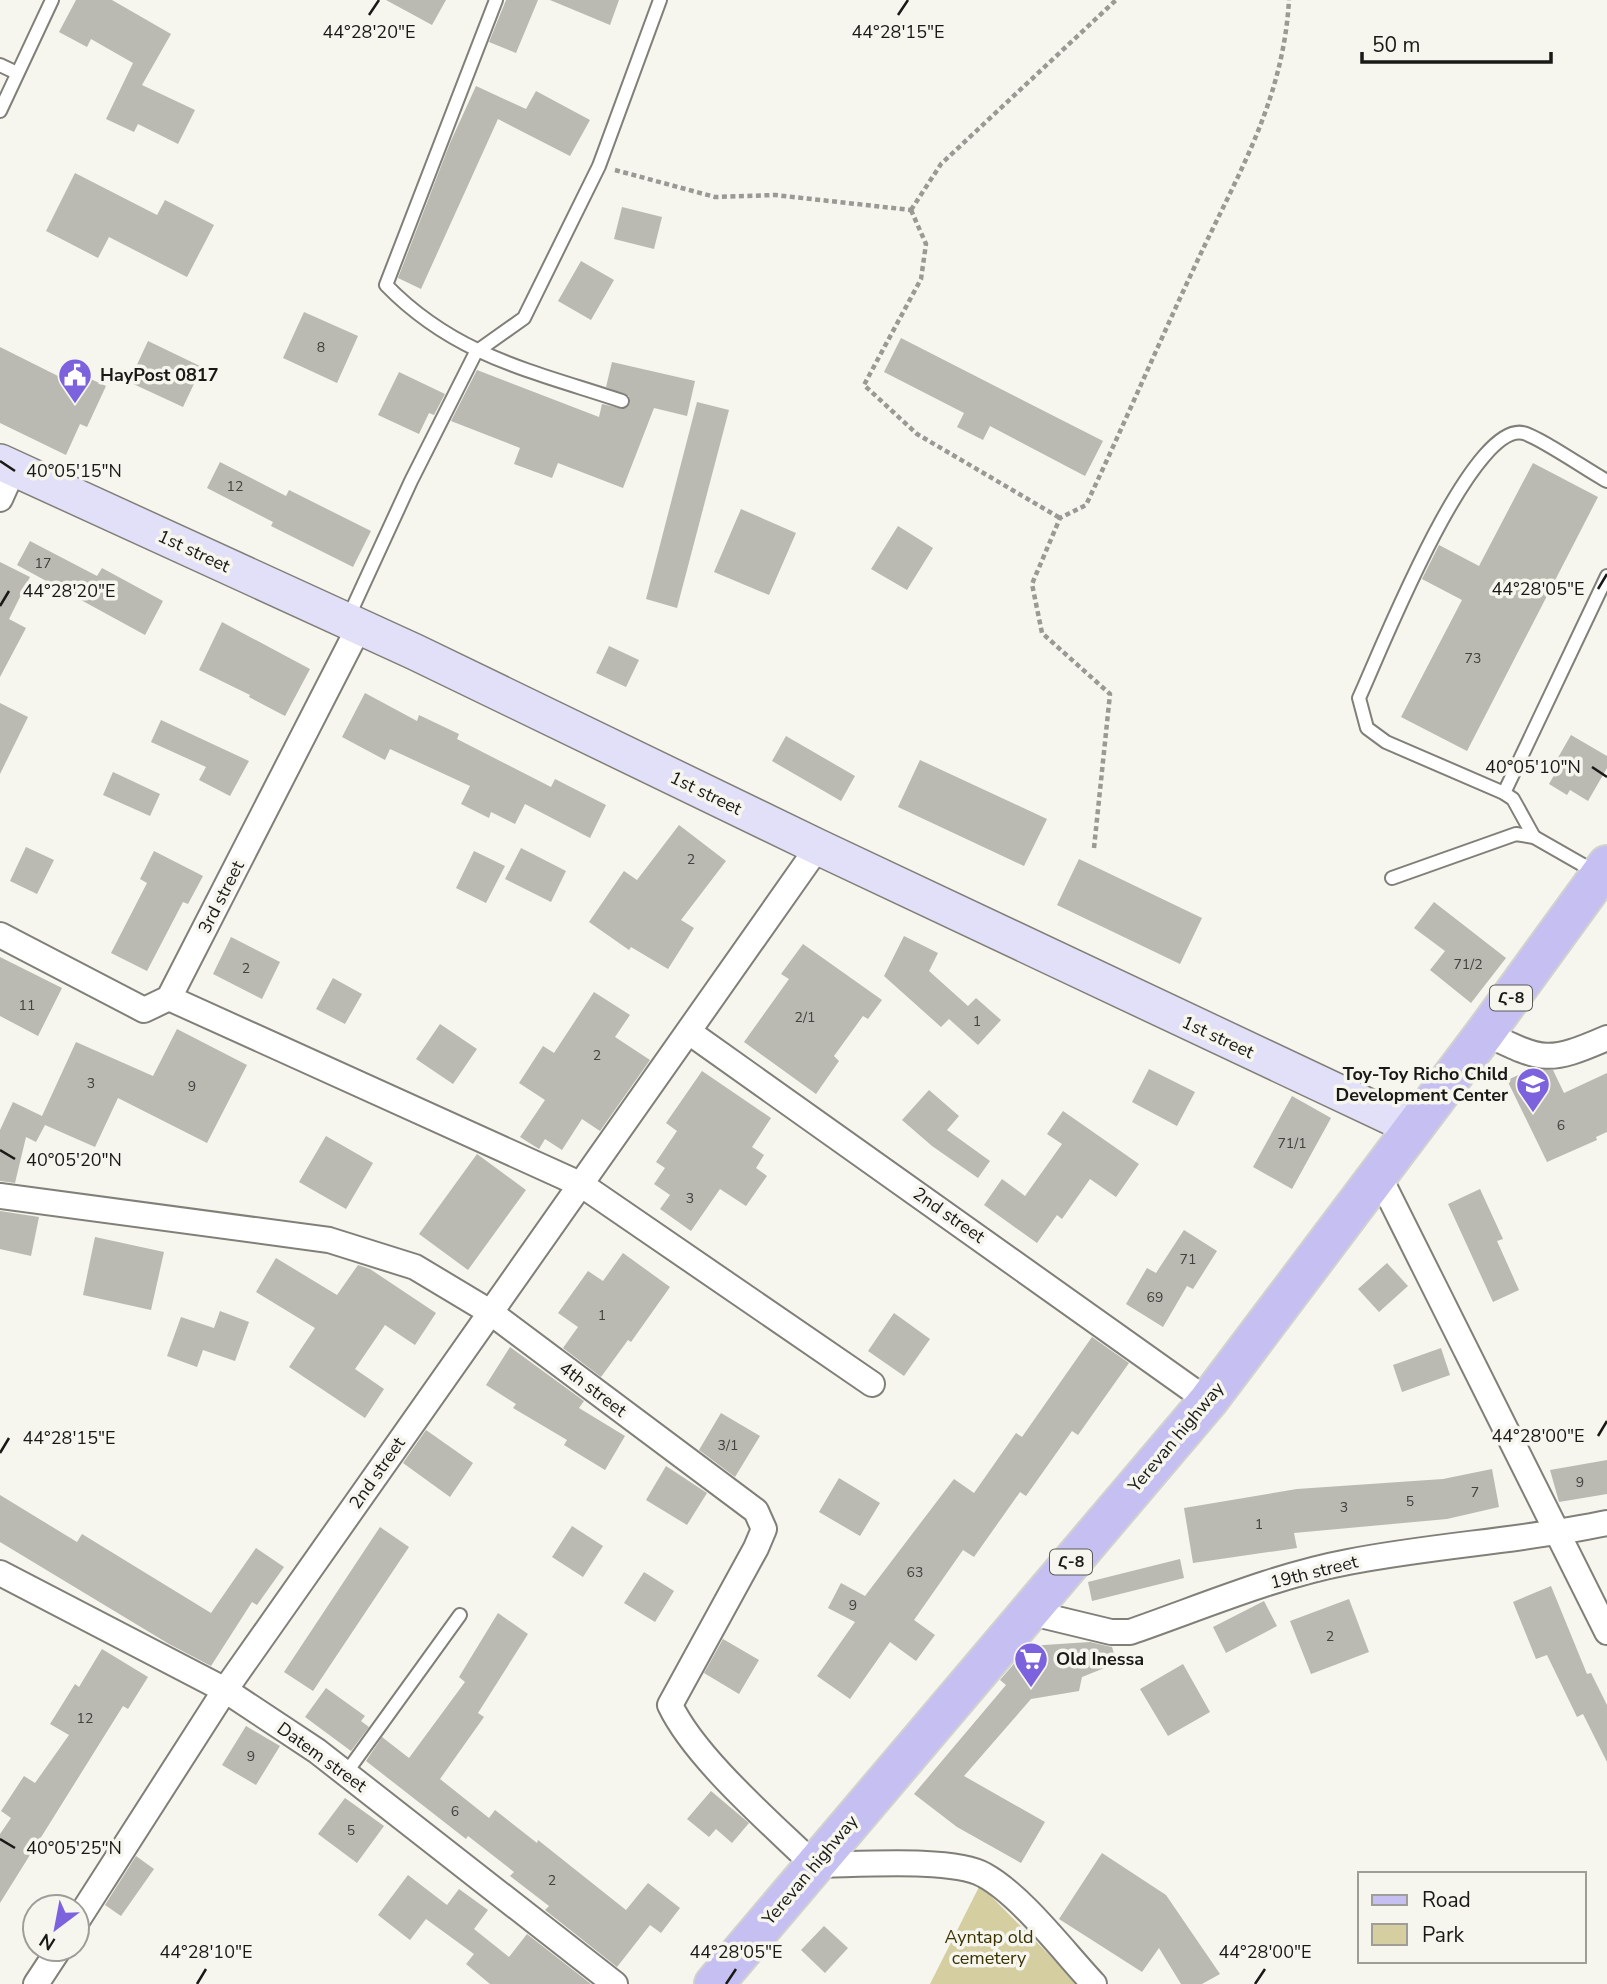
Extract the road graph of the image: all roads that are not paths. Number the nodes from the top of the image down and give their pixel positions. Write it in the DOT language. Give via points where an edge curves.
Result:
graph roads {
  1 [pos="52,0"];
  2 [pos="496,0"];
  3 [pos="660,0"];
  4 [pos="0,65"];
  5 [pos="17,73"];
  6 [pos="0,111"];
  7 [pos="476,352"];
  8 [pos="622,401"];
  9 [pos="5,476"];
  10 [pos="1607,481"];
  11 [pos="1607,576"];
  12 [pos="353,624"];
  13 [pos="1504,793"];
  14 [pos="1534,837"];
  15 [pos="818,847"];
  16 [pos="1603,870"];
  17 [pos="1392,878"];
  18 [pos="0,935"];
  19 [pos="169,998"];
  20 [pos="689,1032"];
  21 [pos="1485,1033"];
  22 [pos="1607,1038"];
  23 [pos="1412,1127"];
  24 [pos="1378,1174"];
  25 [pos="582,1185"];
  26 [pos="0,1196"];
  27 [pos="490,1311"];
  28 [pos="872,1384"];
  29 [pos="1208,1401"];
  30 [pos="1607,1523"];
  31 [pos="1558,1534"];
  32 [pos="0,1573"];
  33 [pos="1028,1612"];
  34 [pos="460,1615"];
  35 [pos="1607,1632"];
  36 [pos="225,1690"];
  37 [pos="346,1773"];
  38 [pos="814,1865"];
  39 [pos="91,1899"];
  40 [pos="50,1963"];
  41 [pos="36,1984"];
  42 [pos="615,1984"];
  43 [pos="714,1984"];
  44 [pos="1094,1984"];
  1 -- 5 [label="lane"];
  2 -- 7 [label="lane" via="386,285 414,314"];
  3 -- 7 [label="lane" via="599,166 524,318"];
  4 -- 5 [label="lane"];
  5 -- 6 [label="lane"];
  7 -- 8 [label="lane"];
  7 -- 12 [label="lane" via="411,481"];
  9 -- 12 [label="main road, 1st street"];
  10 -- 13 [label="lane" via="1523,433 1506,435 1490,448 1440,518 1359,698 1367,728 1387,742"];
  11 -- 13 [label="lane"];
  12 -- 15 [label="main road, 1st street"];
  12 -- 19 [label="street, 3rd street"];
  13 -- 14 [label="lane" via="1513,799"];
  14 -- 16 [label="lane"];
  14 -- 17 [label="lane" via="1516,834"];
  15 -- 20 [label="street, 2nd street"];
  15 -- 23 [label="main road, 1st street"];
  16 -- 21 [label="main road, Yerevan highway / Հ-8"];
  18 -- 19 [label="street" via="144,1010"];
  19 -- 25 [label="street"];
  20 -- 25 [label="street, 2nd street"];
  20 -- 29 [label="street, 2nd street"];
  21 -- 22 [label="street" via="1546,1058 1566,1056"];
  21 -- 23 [label="main road, Yerevan highway / Հ-8"];
  23 -- 24 [label="main road, Yerevan highway / Հ-8"];
  24 -- 29 [label="main road, Yerevan highway / Հ-8"];
  24 -- 31 [label="street"];
  25 -- 27 [label="street, 2nd street"];
  25 -- 28 [label="street"];
  26 -- 27 [label="street, 4th street" via="329,1240 415,1267"];
  27 -- 36 [label="street, 2nd street"];
  27 -- 38 [label="street, 4th street" via="756,1511 764,1529 756,1548 670,1705 679,1724 747,1801"];
  29 -- 33 [label="main road, Yerevan highway / Հ-8"];
  30 -- 31 [label="street, 19th street"];
  31 -- 33 [label="street, 19th street" via="1305,1571 1130,1632 1111,1632"];
  31 -- 35 [label="street"];
  32 -- 36 [label="street, Datem street"];
  33 -- 38 [label="main road, Yerevan highway / Հ-8"];
  34 -- 37 [label="lane"];
  36 -- 37 [label="street, Datem street"];
  36 -- 39 [label="street, 2nd street"];
  37 -- 42 [label="street, Datem street"];
  38 -- 43 [label="main road, Yerevan highway / Հ-8"];
  38 -- 44 [label="street" via="947,1865 982,1873 1004,1889"];
  40 -- 41 [label="street"];
}
